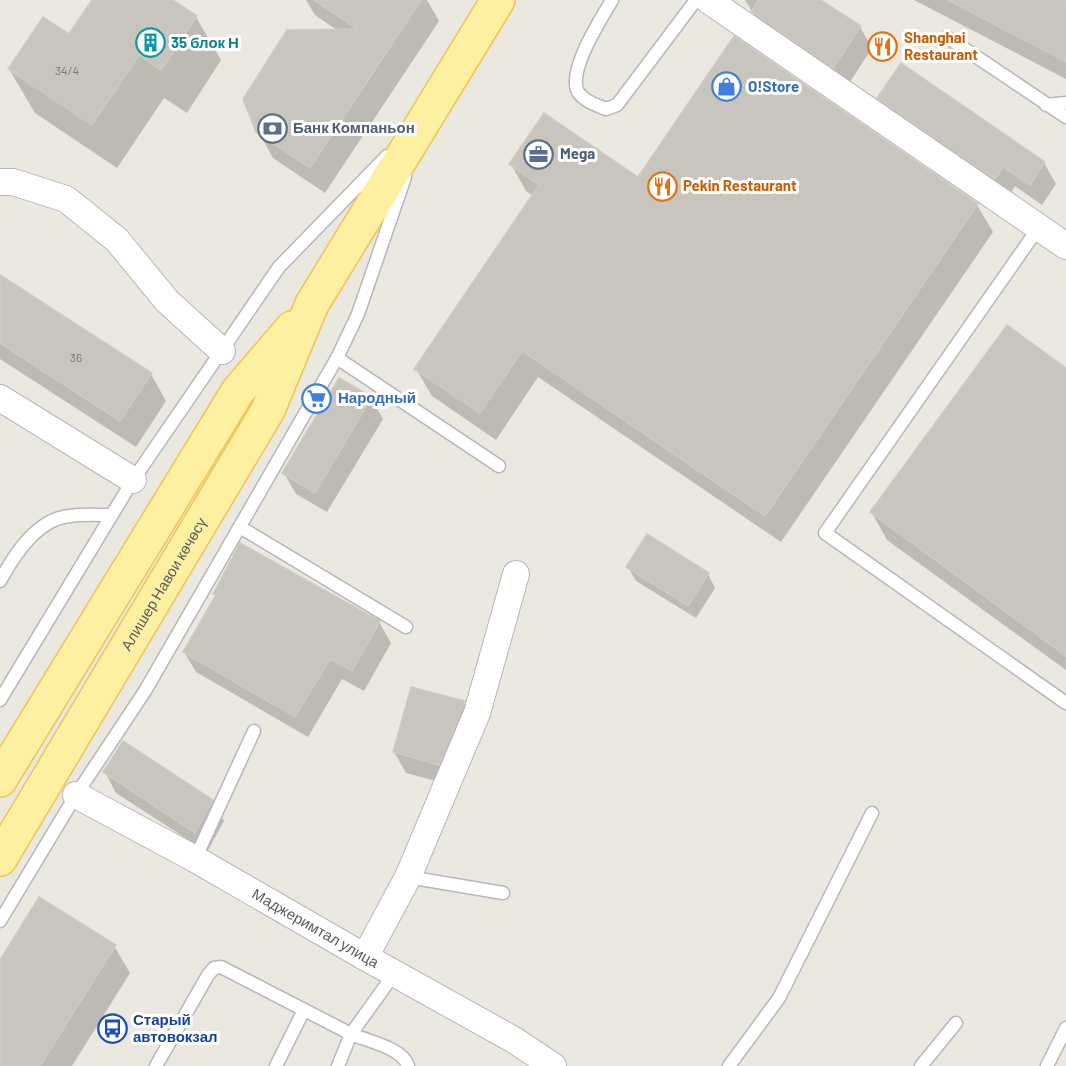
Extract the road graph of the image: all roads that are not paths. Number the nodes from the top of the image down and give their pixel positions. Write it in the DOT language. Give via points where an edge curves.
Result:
graph roads {
  1 [pos="498,0"];
  2 [pos="612,0"];
  3 [pos="696,0"];
  4 [pos="708,0"];
  5 [pos="947,37"];
  6 [pos="1066,103"];
  7 [pos="1046,105"];
  8 [pos="426,116"];
  9 [pos="1066,117"];
  10 [pos="0,182"];
  11 [pos="1039,227"];
  12 [pos="1066,246"];
  13 [pos="312,304"];
  14 [pos="222,351"];
  15 [pos="337,358"];
  16 [pos="0,398"];
  17 [pos="499,466"];
  18 [pos="133,480"];
  19 [pos="112,515"];
  20 [pos="240,527"];
  21 [pos="516,574"];
  22 [pos="0,581"];
  23 [pos="406,627"];
  24 [pos="0,700"];
  25 [pos="1066,703"];
  26 [pos="254,731"];
  27 [pos="0,780"];
  28 [pos="76,795"];
  29 [pos="872,813"];
  30 [pos="0,859"];
  31 [pos="195,859"];
  32 [pos="408,877"];
  33 [pos="503,892"];
  34 [pos="0,921"];
  35 [pos="365,957"];
  36 [pos="394,974"];
  37 [pos="304,1010"];
  38 [pos="956,1023"];
  39 [pos="1066,1028"];
  40 [pos="351,1034"];
  41 [pos="156,1066"];
  42 [pos="276,1066"];
  43 [pos="338,1066"];
  44 [pos="408,1066"];
  45 [pos="553,1066"];
  46 [pos="729,1066"];
  47 [pos="921,1066"];
  48 [pos="1047,1066"];
  1 -- 8 [label="main road, Алишер Навои көчөсү"];
  2 -- 3 [label="lane" via="586,46 576,76 580,94 606,109 617,105"];
  4 -- 11 [label="street"];
  5 -- 7 [label="lane"];
  6 -- 7 [label="lane"];
  7 -- 9 [label="lane"];
  8 -- 13 [label="main road, Алишер Навои көчөсү"];
  8 -- 14 [label="lane" via="279,267"];
  8 -- 15 [label="lane" via="358,314"];
  10 -- 14 [label="street" via="14,182 66,199 117,240 167,301"];
  11 -- 12 [label="street"];
  11 -- 25 [label="lane" via="825,533"];
  13 -- 27 [label="main road, Алишер Навои көчөсү" via="238,391"];
  13 -- 30 [label="main road, Алишер Навои көчөсү" via="268,410"];
  14 -- 18 [label="lane"];
  15 -- 17 [label="lane"];
  15 -- 20 [label="lane"];
  16 -- 18 [label="street"];
  18 -- 19 [label="lane"];
  19 -- 22 [label="lane" via="52,520 12,560"];
  19 -- 24 [label="lane"];
  20 -- 23 [label="lane"];
  20 -- 28 [label="lane" via="145,691"];
  21 -- 32 [label="street" via="477,713"];
  26 -- 31 [label="lane"];
  28 -- 31 [label="street, Маджеримтал улица"];
  28 -- 34 [label="lane"];
  29 -- 46 [label="lane" via="778,998"];
  31 -- 35 [label="street, Маджеримтал улица"];
  32 -- 33 [label="lane"];
  32 -- 35 [label="street"];
  35 -- 36 [label="street, Маджеримтал улица"];
  36 -- 40 [label="lane"];
  36 -- 45 [label="street, Маджеримтал улица"];
  37 -- 40 [label="lane"];
  37 -- 41 [label="lane" via="221,967 214,968"];
  37 -- 42 [label="lane"];
  38 -- 47 [label="lane"];
  39 -- 48 [label="lane"];
  40 -- 43 [label="lane"];
  40 -- 44 [label="lane" via="400,1053"];
}
